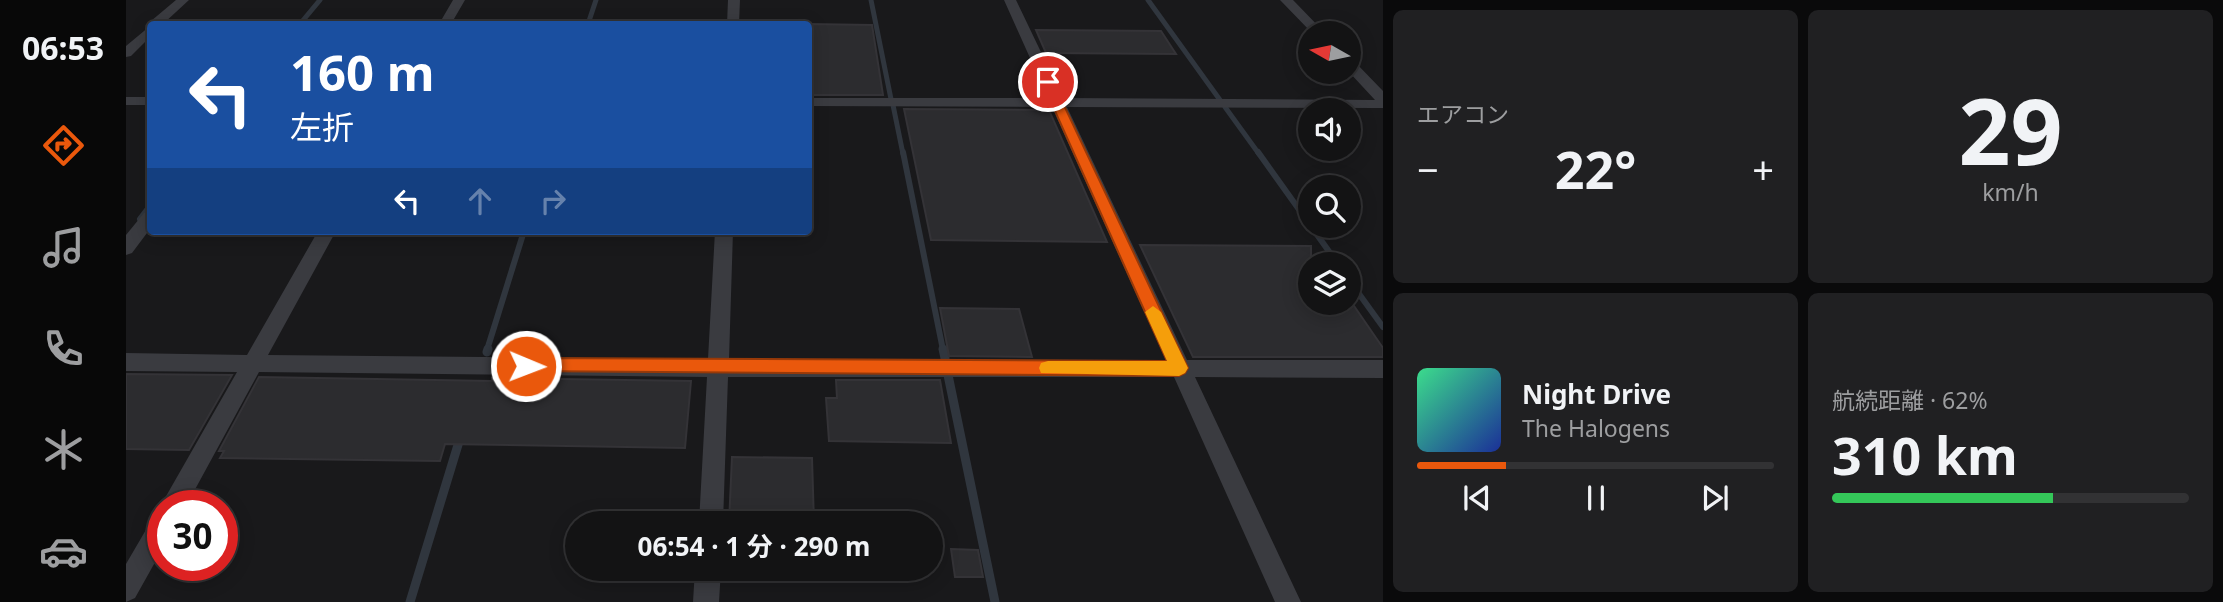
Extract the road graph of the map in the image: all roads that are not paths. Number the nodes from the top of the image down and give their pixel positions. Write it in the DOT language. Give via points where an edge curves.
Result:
graph roads {
  1 [pos="183,0"];
  2 [pos="459,0"];
  3 [pos="734,0"];
  4 [pos="1010,0"];
  5 [pos="1286,0"];
  6 [pos="159,21"];
  7 [pos="447,21"];
  8 [pos="733,21"];
  9 [pos="1307,21"];
  10 [pos="147,33"];
  11 [pos="126,53"];
  12 [pos="1362,77"];
  13 [pos="1383,99"];
  14 [pos="126,101"];
  15 [pos="147,101"];
  16 [pos="1057,102"];
  17 [pos="812,103"];
  18 [pos="1383,104"];
  19 [pos="147,221"];
  20 [pos="325,235"];
  21 [pos="724,235"];
  22 [pos="126,248"];
  23 [pos="126,362"];
  24 [pos="253,363"];
  25 [pos="720,368"];
  26 [pos="1179,368"];
  27 [pos="1383,369"];
  28 [pos="182,490"];
  29 [pos="712,511"];
  30 [pos="147,552"];
  31 [pos="707,581"];
  32 [pos="126,589"];
  33 [pos="706,602"];
  34 [pos="1288,602"];
  1 -- 6 [label="street"];
  2 -- 7 [label="street"];
  3 -- 8 [label="street"];
  4 -- 16 [label="street"];
  5 -- 9 [label="street"];
  10 -- 11 [label="street"];
  12 -- 13 [label="street"];
  14 -- 15 [label="street"];
  16 -- 17 [label="street"];
  16 -- 18 [label="street"];
  16 -- 26 [label="street"];
  19 -- 22 [label="street"];
  20 -- 24 [label="street"];
  21 -- 25 [label="street"];
  23 -- 24 [label="street"];
  24 -- 25 [label="street"];
  24 -- 28 [label="street"];
  25 -- 26 [label="street"];
  25 -- 29 [label="street"];
  26 -- 27 [label="street"];
  26 -- 34 [label="street"];
  30 -- 32 [label="street"];
  31 -- 33 [label="street"];
}
